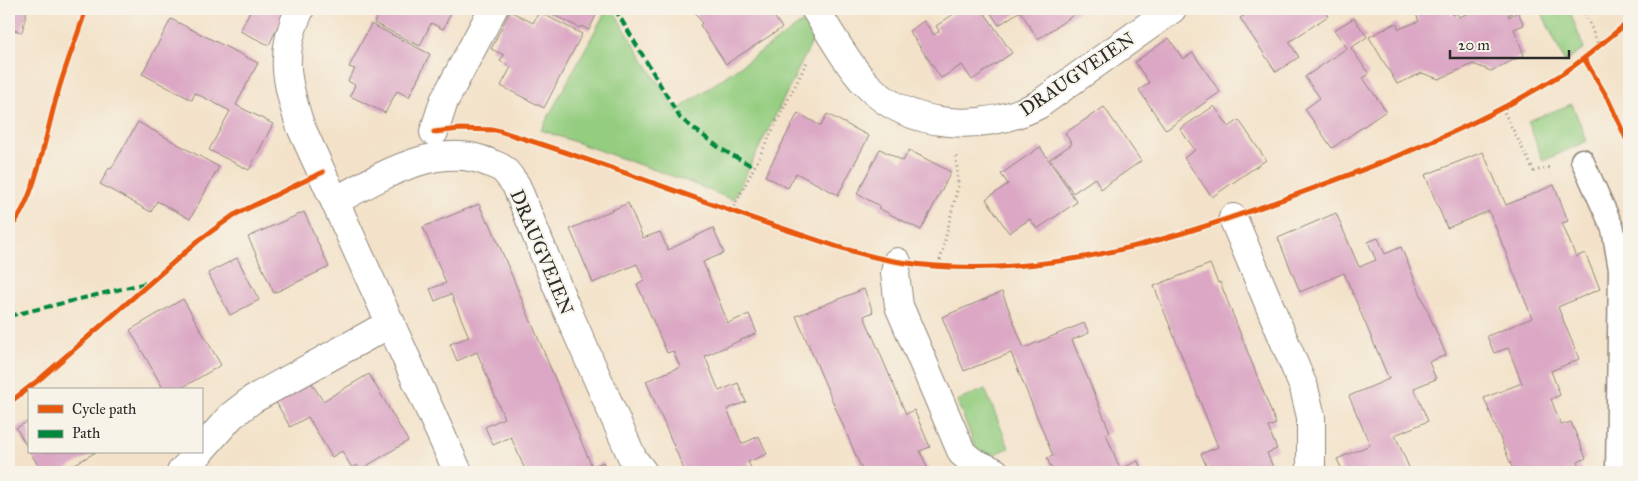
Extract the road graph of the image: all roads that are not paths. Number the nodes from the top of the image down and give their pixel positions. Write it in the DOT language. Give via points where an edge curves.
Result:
graph roads {
  1 [pos="300,9"];
  2 [pos="493,9"];
  3 [pos="1172,9"];
  4 [pos="821,18"];
  5 [pos="434,132"];
  6 [pos="1582,160"];
  7 [pos="335,201"];
  8 [pos="1233,218"];
  9 [pos="897,262"];
  10 [pos="391,322"];
  11 [pos="202,449"];
  12 [pos="197,454"];
  13 [pos="181,472"];
  14 [pos="458,472"];
  15 [pos="643,472"];
  16 [pos="995,472"];
  17 [pos="1311,472"];
  18 [pos="1617,472"];
  1 -- 7 [label="street" via="287,44 285,67 290,96"];
  2 -- 5 [label="street" via="444,101"];
  3 -- 4 [label="street, DRAUGVEIEN" via="1038,104 1019,114 999,120 954,123 924,118 891,106 866,84"];
  6 -- 18 [label="lane" via="1613,229 1620,269"];
  7 -- 10 [label="street"];
  7 -- 15 [label="street, DRAUGVEIEN" via="381,176 453,154 475,156 503,168 516,185 632,459"];
  8 -- 17 [label="street" via="1304,388 1311,417"];
  9 -- 16 [label="street" via="900,306 962,453 972,462"];
  10 -- 11 [label="street" via="253,399 231,416"];
  10 -- 14 [label="street"];
  12 -- 13 [label="street"];
}
